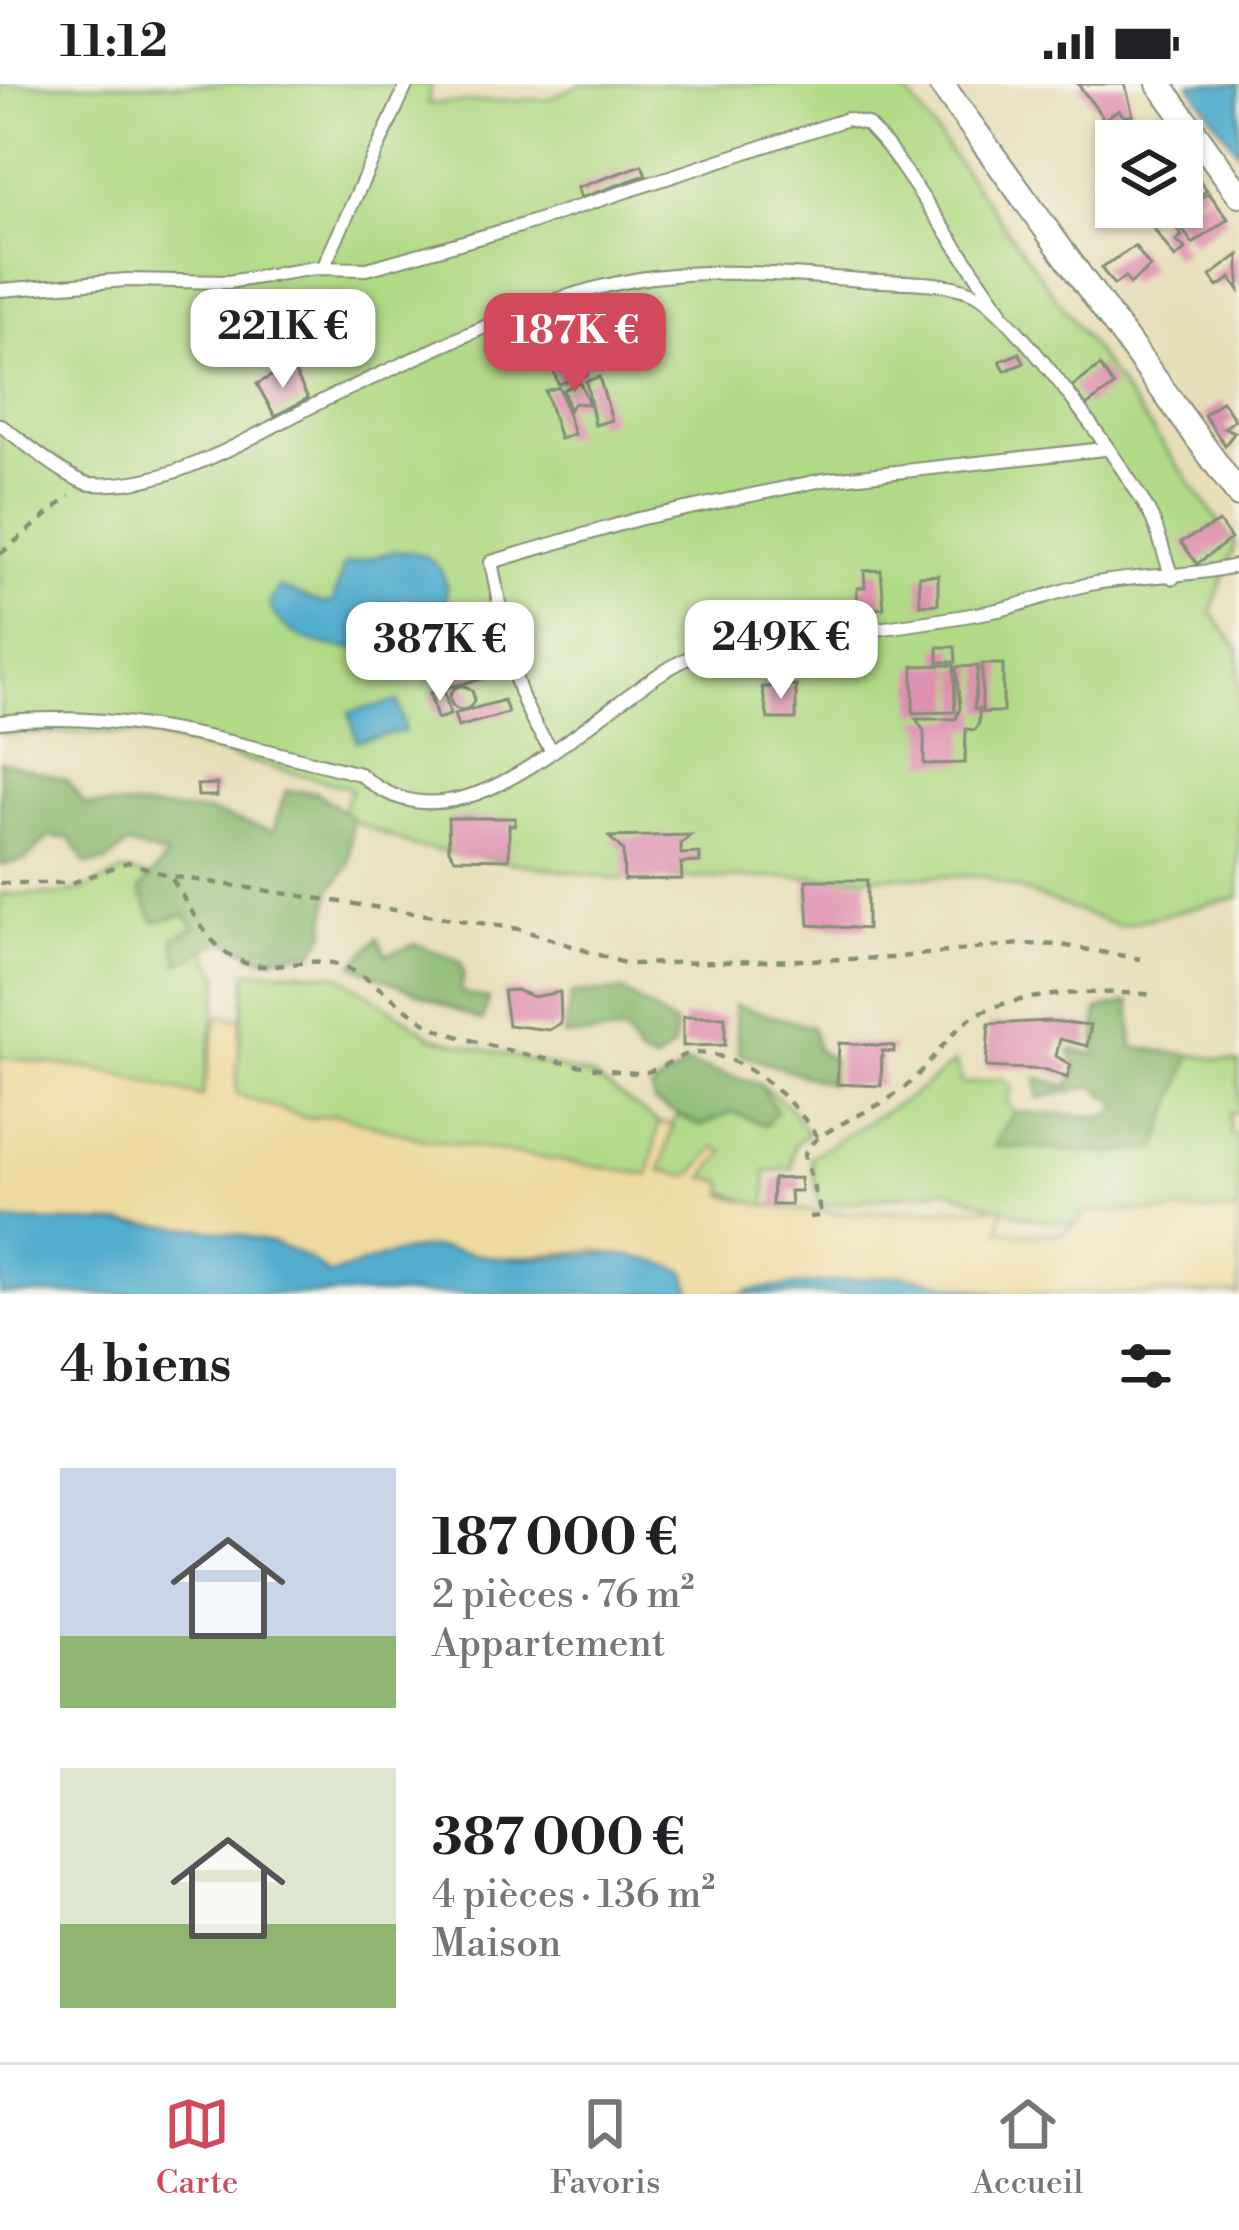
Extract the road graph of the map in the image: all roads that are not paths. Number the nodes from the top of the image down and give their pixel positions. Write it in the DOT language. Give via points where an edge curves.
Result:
graph roads {
  1 [pos="407,84"];
  2 [pos="941,84"];
  3 [pos="1159,84"];
  4 [pos="1239,194"];
  5 [pos="323,268"];
  6 [pos="0,290"];
  7 [pos="1008,322"];
  8 [pos="0,425"];
  9 [pos="1104,449"];
  10 [pos="1239,495"];
  11 [pos="1239,565"];
  12 [pos="1174,578"];
  13 [pos="0,722"];
  14 [pos="553,751"];
  1 -- 5 [label="lane"];
  2 -- 10 [label="street"];
  3 -- 4 [label="street"];
  5 -- 6 [label="lane" via="228,283 126,280"];
  5 -- 7 [label="lane" via="368,269 520,226 848,119 867,124 888,146"];
  7 -- 8 [label="lane" via="976,294 909,283 749,272 650,278 490,324 176,469 86,484"];
  7 -- 9 [label="lane"];
  9 -- 12 [label="lane" via="1153,520"];
  9 -- 14 [label="lane" via="824,480 638,519 491,562 520,692"];
  11 -- 12 [label="lane"];
  12 -- 14 [label="lane" via="1088,584 999,610 859,632 742,635 624,694"];
  13 -- 14 [label="lane" via="152,723 360,774 381,793 421,801 504,785"];
}
